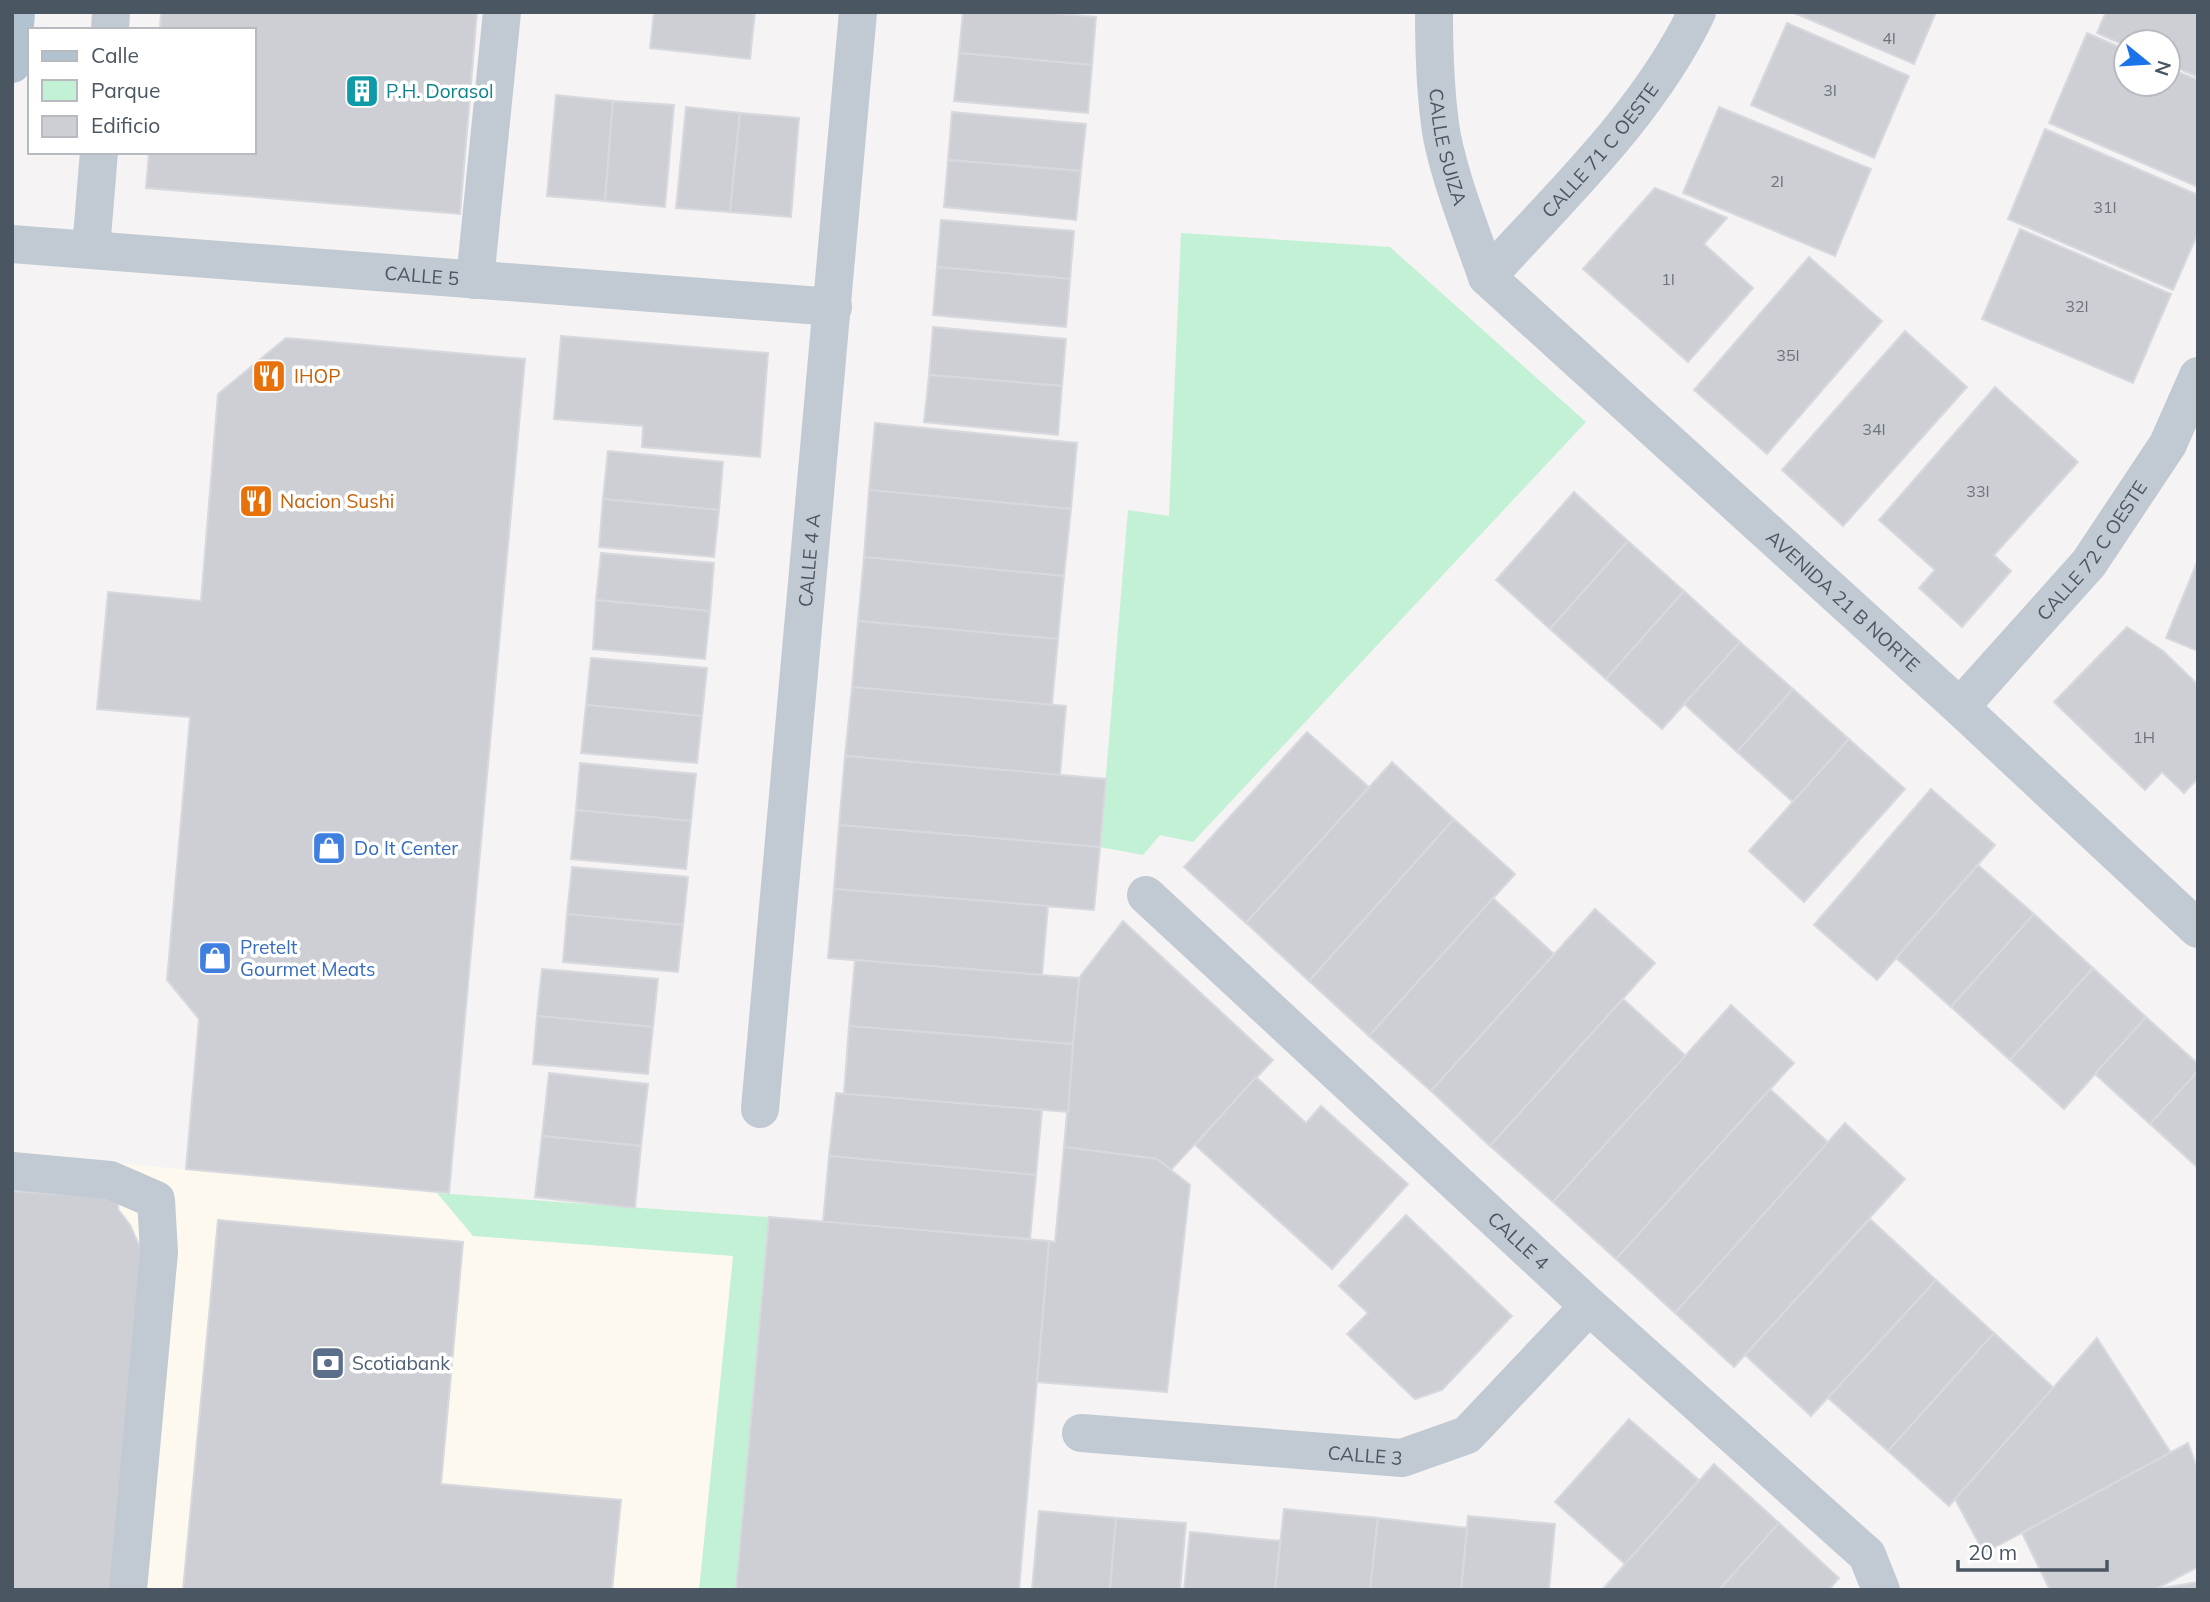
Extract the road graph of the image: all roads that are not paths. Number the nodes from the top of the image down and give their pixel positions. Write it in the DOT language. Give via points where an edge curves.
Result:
graph roads {
  1 [pos="16,12"];
  2 [pos="502,12"];
  3 [pos="858,12"];
  4 [pos="1434,12"];
  5 [pos="1698,12"];
  6 [pos="12,64"];
  7 [pos="99,154"];
  8 [pos="12,244"];
  9 [pos="91,250"];
  10 [pos="1487,277"];
  11 [pos="475,280"];
  12 [pos="832,307"];
  13 [pos="2198,376"];
  14 [pos="1960,707"];
  15 [pos="1146,895"];
  16 [pos="2198,929"];
  17 [pos="760,1109"];
  18 [pos="12,1171"];
  19 [pos="1589,1306"];
  20 [pos="1081,1433"];
  21 [pos="128,1590"];
  22 [pos="1881,1590"];
  1 -- 6 [label="main road"];
  2 -- 11 [label="street"];
  3 -- 12 [label="street, CALLE 4 A"];
  4 -- 10 [label="street, CALLE SUIZA" via="1434,67 1442,135"];
  5 -- 10 [label="street, CALLE 71 C OESTE" via="1663,73 1619,131"];
  7 -- 9 [label="street"];
  8 -- 9 [label="street, CALLE 5"];
  9 -- 11 [label="street, CALLE 5"];
  10 -- 14 [label="street, AVENIDA 21 B NORTE"];
  11 -- 12 [label="street, CALLE 5"];
  12 -- 17 [label="street, CALLE 4 A"];
  13 -- 14 [label="street, CALLE 72 C OESTE" via="2168,444 2089,563"];
  14 -- 16 [label="street, AVENIDA 21 B NORTE"];
  15 -- 19 [label="street, CALLE 4"];
  18 -- 21 [label="street" via="110,1180 156,1200 159,1252"];
  19 -- 20 [label="street, CALLE 3" via="1467,1435 1402,1458"];
  19 -- 22 [label="street, CALLE 4" via="1867,1555"];
}
